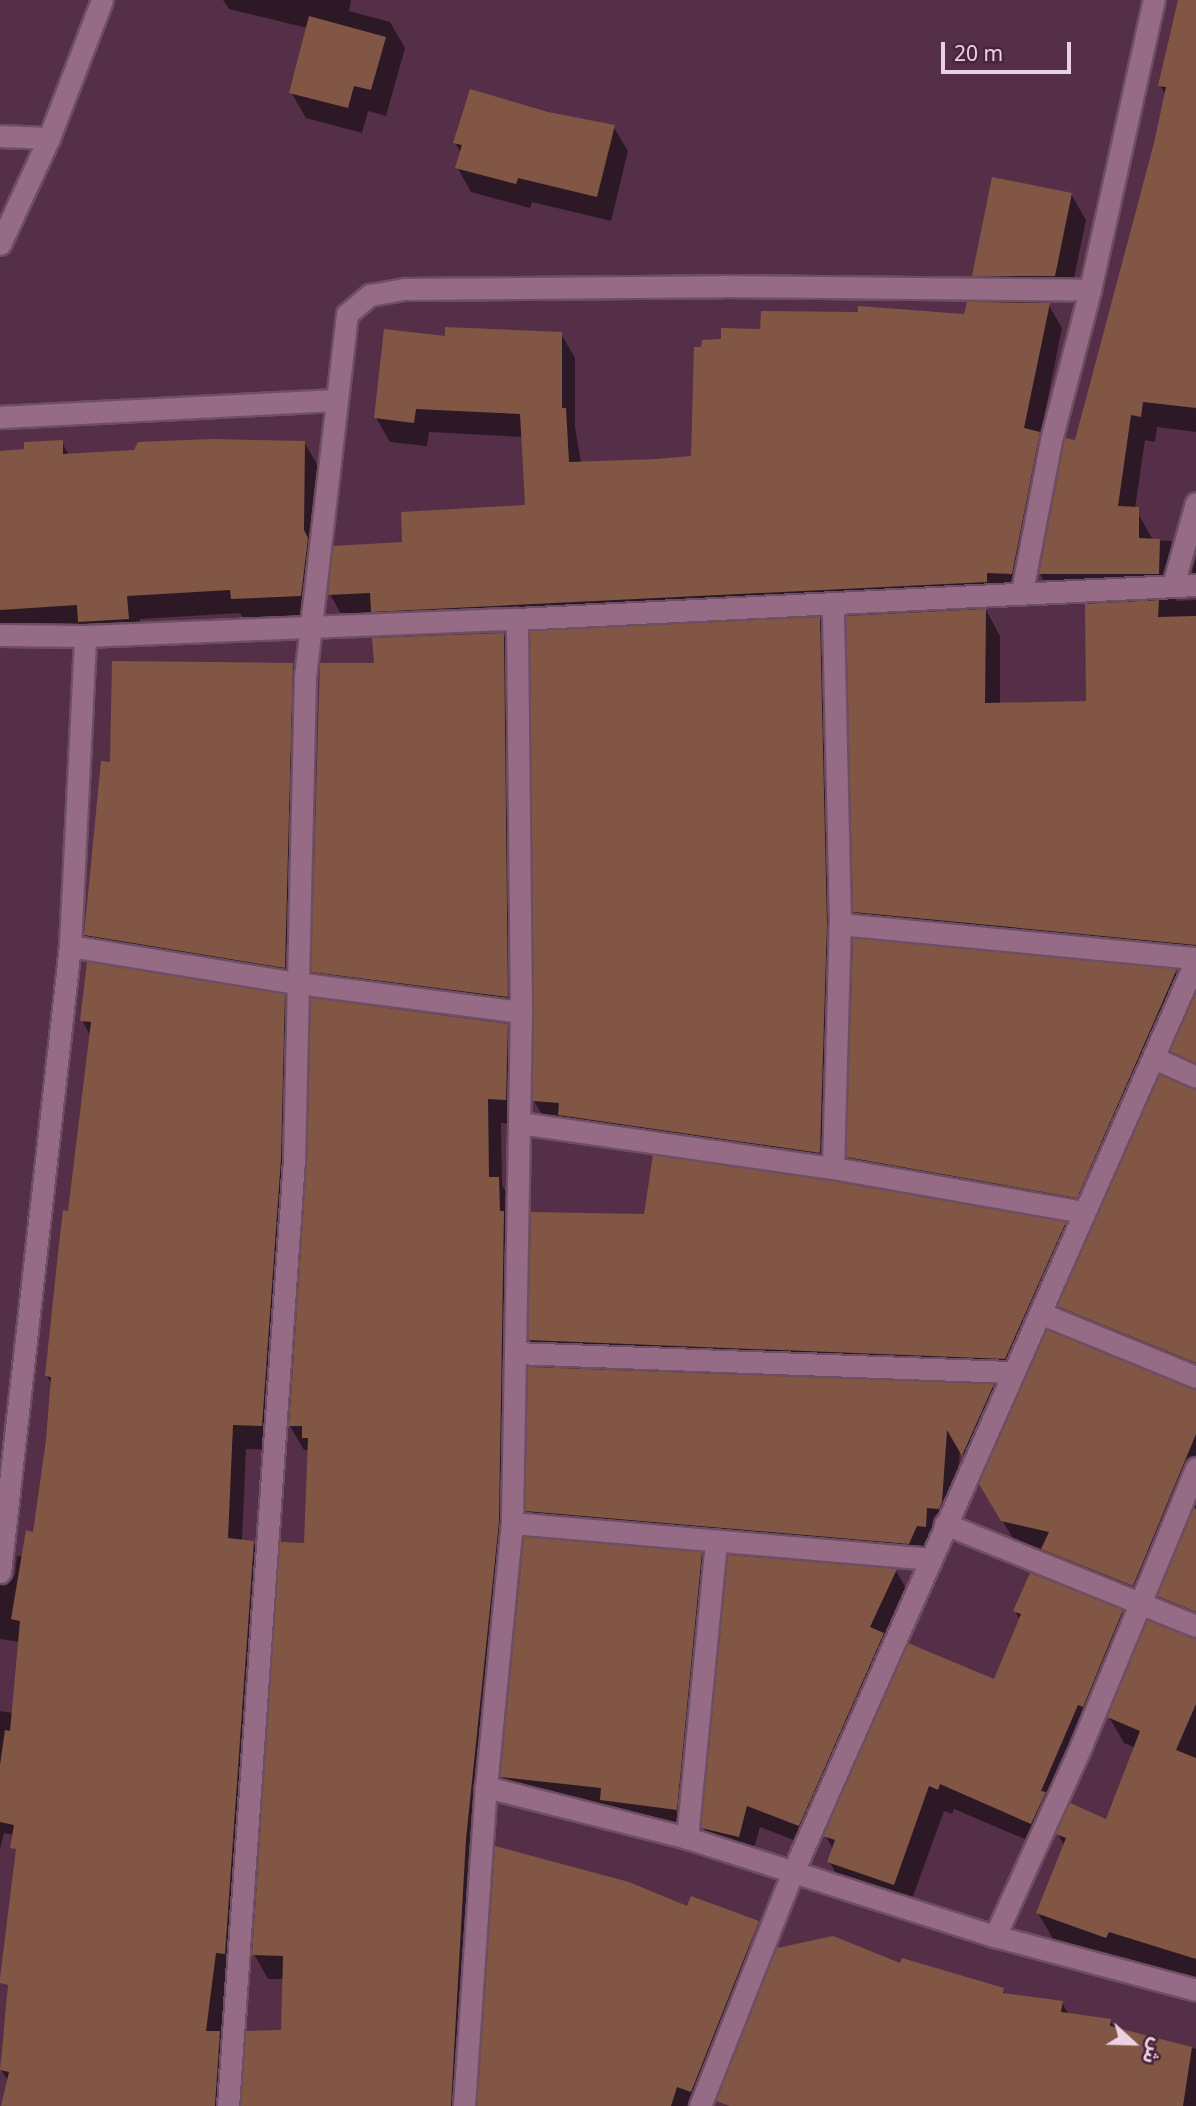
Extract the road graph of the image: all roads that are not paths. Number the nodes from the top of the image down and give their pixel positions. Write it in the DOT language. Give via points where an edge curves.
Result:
graph roads {
  1 [pos="102,0"];
  2 [pos="1154,0"];
  3 [pos="0,136"];
  4 [pos="50,138"];
  5 [pos="0,244"];
  6 [pos="1090,290"];
  7 [pos="336,400"];
  8 [pos="0,417"];
  9 [pos="1196,503"];
  10 [pos="1172,585"];
  11 [pos="1196,585"];
  12 [pos="1021,591"];
  13 [pos="833,605"];
  14 [pos="517,619"];
  15 [pos="314,625"];
  16 [pos="0,635"];
  17 [pos="85,636"];
  18 [pos="841,924"];
  19 [pos="70,946"];
  20 [pos="1196,959"];
  21 [pos="297,983"];
  22 [pos="521,1012"];
  23 [pos="1154,1058"];
  24 [pos="1196,1077"];
  25 [pos="520,1124"];
  26 [pos="833,1168"];
  27 [pos="1083,1212"];
  28 [pos="1040,1313"];
  29 [pos="514,1353"];
  30 [pos="1012,1372"];
  31 [pos="1196,1377"];
  32 [pos="1196,1468"];
  33 [pos="512,1522"];
  34 [pos="945,1524"];
  35 [pos="716,1540"];
  36 [pos="930,1559"];
  37 [pos="0,1572"];
  38 [pos="1137,1603"];
  39 [pos="1196,1626"];
  40 [pos="486,1787"];
  41 [pos="687,1838"];
  42 [pos="792,1874"];
  43 [pos="995,1936"];
  44 [pos="1196,1990"];
  45 [pos="228,2106"];
  46 [pos="464,2106"];
  47 [pos="701,2106"];
  1 -- 4 [label="street"];
  2 -- 6 [label="street"];
  3 -- 4 [label="street"];
  4 -- 5 [label="street"];
  6 -- 7 [label="street" via="723,286 386,290 370,295 347,314"];
  6 -- 12 [label="street" via="1059,404"];
  7 -- 8 [label="street"];
  7 -- 15 [label="street"];
  9 -- 10 [label="street"];
  10 -- 11 [label="street"];
  10 -- 12 [label="street"];
  12 -- 13 [label="street"];
  13 -- 14 [label="street"];
  13 -- 18 [label="street"];
  14 -- 15 [label="street"];
  14 -- 22 [label="street"];
  15 -- 17 [label="street"];
  15 -- 21 [label="street" via="305,690"];
  16 -- 17 [label="street"];
  17 -- 19 [label="street"];
  18 -- 20 [label="street"];
  18 -- 26 [label="street"];
  19 -- 21 [label="street"];
  19 -- 37 [label="street"];
  20 -- 23 [label="street"];
  21 -- 22 [label="street"];
  21 -- 45 [label="street" via="294,1160 283,1362"];
  22 -- 25 [label="street"];
  23 -- 24 [label="street"];
  23 -- 27 [label="street"];
  25 -- 26 [label="street"];
  25 -- 29 [label="street"];
  26 -- 27 [label="street"];
  27 -- 28 [label="street"];
  28 -- 30 [label="street"];
  28 -- 31 [label="street"];
  29 -- 30 [label="street"];
  29 -- 33 [label="street"];
  30 -- 34 [label="street"];
  32 -- 38 [label="street"];
  33 -- 35 [label="street"];
  33 -- 40 [label="street"];
  34 -- 36 [label="street"];
  34 -- 38 [label="street"];
  35 -- 36 [label="street"];
  35 -- 41 [label="street"];
  36 -- 42 [label="street"];
  38 -- 39 [label="street"];
  38 -- 43 [label="street" via="1081,1745"];
  40 -- 41 [label="street"];
  40 -- 46 [label="street"];
  41 -- 42 [label="street"];
  42 -- 43 [label="street"];
  42 -- 47 [label="street"];
  43 -- 44 [label="street"];
}
